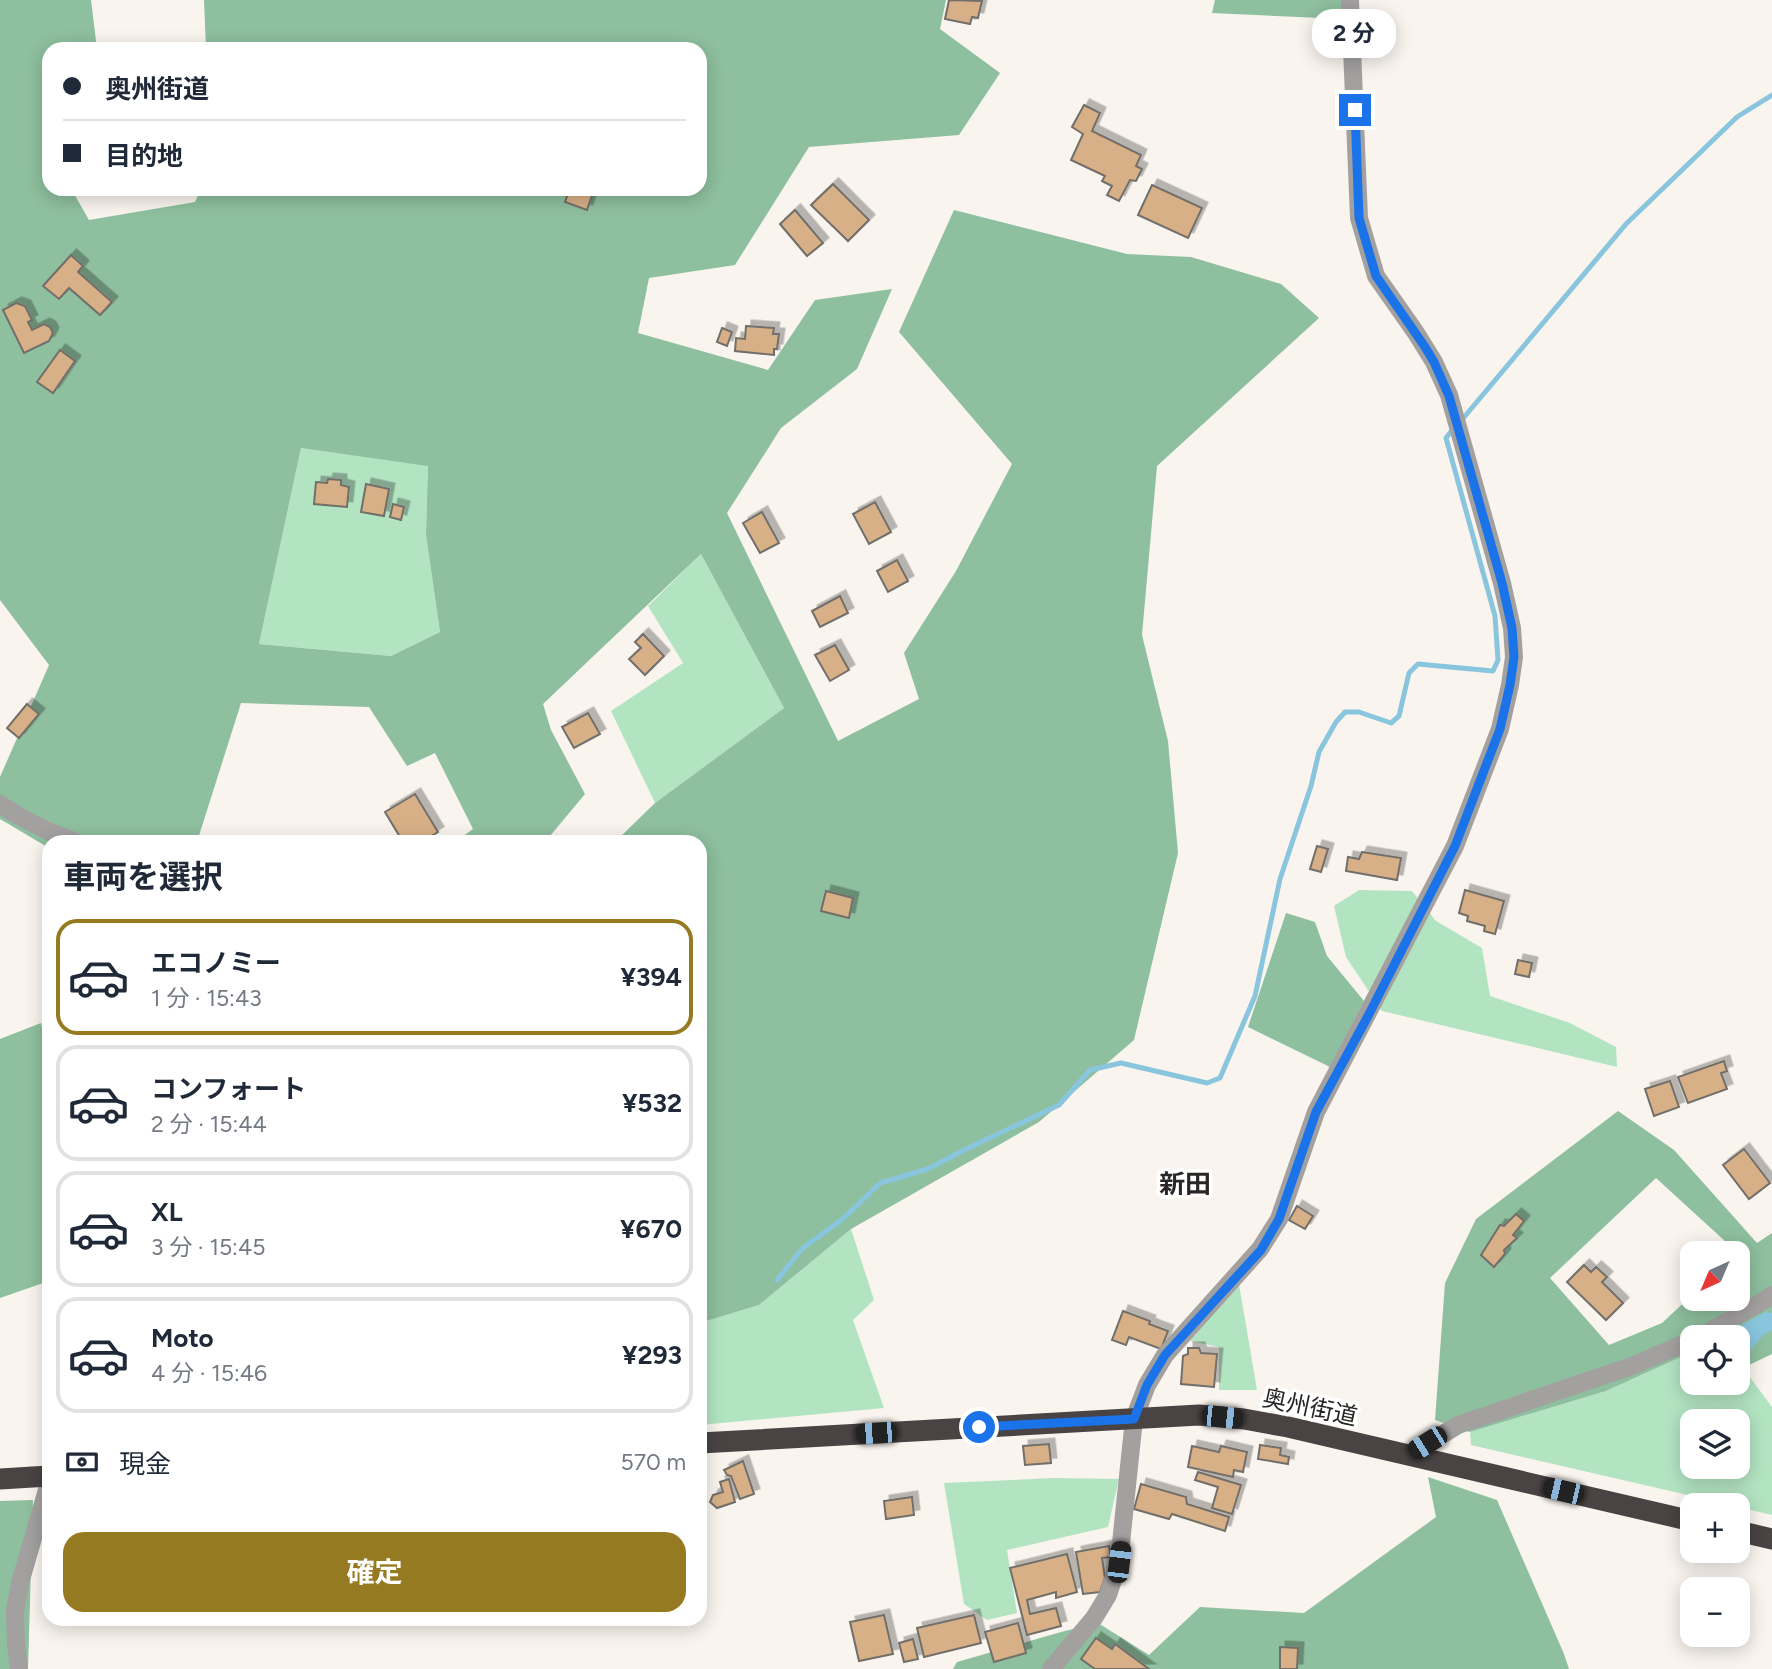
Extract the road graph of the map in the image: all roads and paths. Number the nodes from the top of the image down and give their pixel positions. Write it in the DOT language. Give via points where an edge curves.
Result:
graph roads {
  1 [pos="1350,0"];
  2 [pos="0,804"];
  3 [pos="57,835"];
  4 [pos="1772,1295"];
  5 [pos="1721,1325"];
  6 [pos="1680,1345"];
  7 [pos="1134,1419"];
  8 [pos="707,1443"];
  9 [pos="1407,1456"];
  10 [pos="42,1476"];
  11 [pos="0,1479"];
  12 [pos="42,1507"];
  13 [pos="1680,1518"];
  14 [pos="1750,1534"];
  15 [pos="1772,1539"];
  16 [pos="19,1669"];
  17 [pos="1051,1669"];
  1 -- 7 [label="street" via="1359,218 1376,276 1422,342 1449,396 1512,628 1510,685 1500,729 1455,846 1316,1112 1279,1219 1261,1250 1165,1355"];
  2 -- 3 [label="street"];
  4 -- 5 [label="street"];
  6 -- 9 [label="street" via="1458,1425"];
  7 -- 8 [label="highway, 奥州街道"];
  7 -- 9 [label="highway, 奥州街道" via="1199,1415 1244,1419"];
  7 -- 17 [label="street" via="1119,1562 1094,1618"];
  9 -- 13 [label="highway, 奥州街道"];
  10 -- 11 [label="highway"];
  12 -- 16 [label="street" via="15,1611"];
  14 -- 15 [label="highway"];
}
